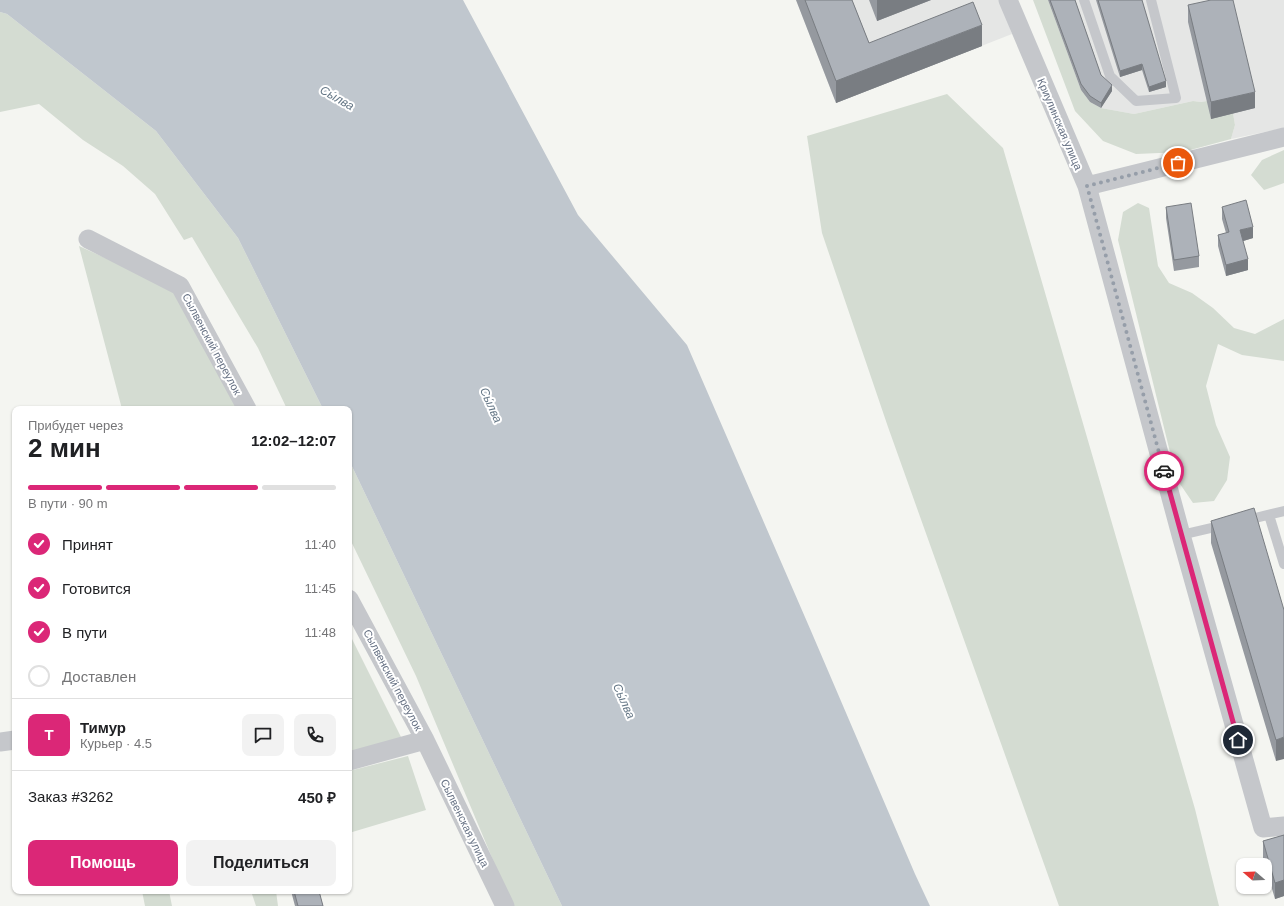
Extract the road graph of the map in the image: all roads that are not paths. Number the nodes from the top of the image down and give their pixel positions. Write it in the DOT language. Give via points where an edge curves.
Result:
graph roads {
  1 [pos="1008,0"];
  2 [pos="1084,0"];
  3 [pos="1151,0"];
  4 [pos="1284,137"];
  5 [pos="1087,186"];
  6 [pos="88,239"];
  7 [pos="245,406"];
  8 [pos="1284,511"];
  9 [pos="1269,515"];
  10 [pos="1181,535"];
  11 [pos="1284,564"];
  12 [pos="352,605"];
  13 [pos="12,740"];
  14 [pos="425,740"];
  15 [pos="0,742"];
  16 [pos="352,760"];
  17 [pos="1284,826"];
  18 [pos="505,906"];
  1 -- 5 [label="street, Криулинская улица"];
  2 -- 3 [label="lane" via="1110,76 1136,102 1176,98"];
  4 -- 5 [label="street"];
  5 -- 10 [label="street, Криулинская улица"];
  6 -- 7 [label="street, Сылвенский переулок" via="180,286"];
  8 -- 9 [label="lane"];
  9 -- 10 [label="lane"];
  9 -- 11 [label="lane"];
  10 -- 17 [label="street, Криулинская улица" via="1263,828"];
  12 -- 14 [label="street, Сылвенский переулок"];
  13 -- 15 [label="street"];
  14 -- 16 [label="street"];
  14 -- 18 [label="street, Сылвенская улица"];
}
